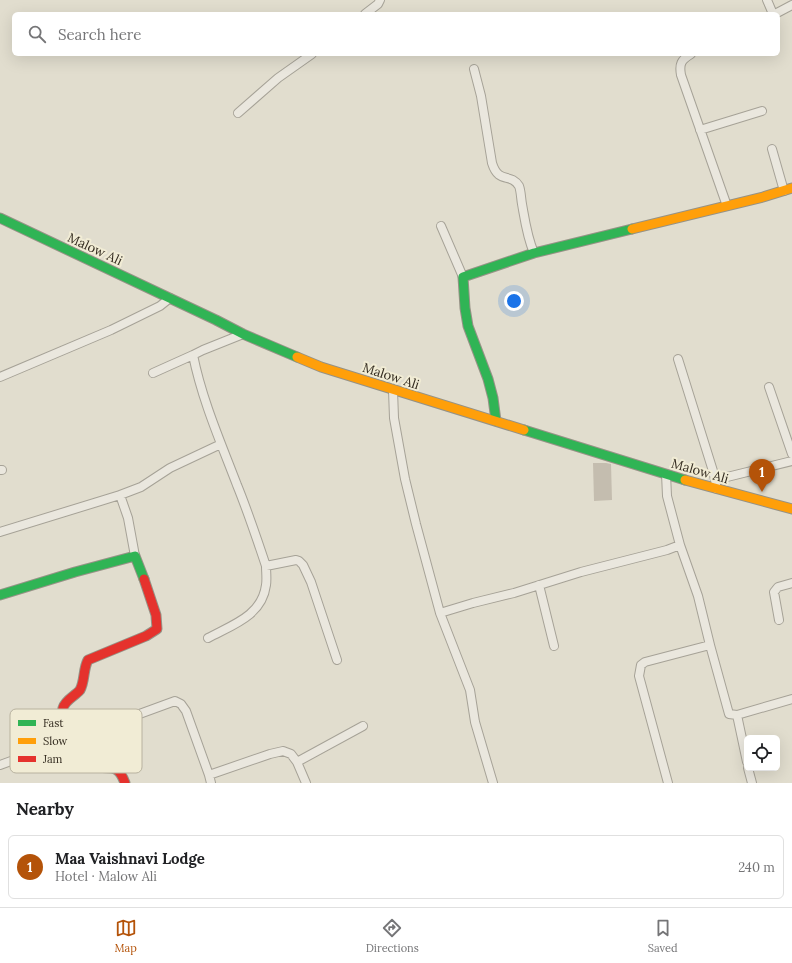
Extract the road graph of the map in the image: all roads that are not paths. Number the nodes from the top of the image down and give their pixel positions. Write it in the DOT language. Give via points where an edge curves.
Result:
graph roads {
  1 [pos="380,0"];
  2 [pos="768,0"];
  3 [pos="792,5"];
  4 [pos="368,12"];
  5 [pos="773,12"];
  6 [pos="778,12"];
  7 [pos="309,56"];
  8 [pos="688,56"];
  9 [pos="474,69"];
  10 [pos="762,111"];
  11 [pos="238,113"];
  12 [pos="700,130"];
  13 [pos="772,149"];
  14 [pos="788,190"];
  15 [pos="727,206"];
  16 [pos="0,218"];
  17 [pos="440,226"];
  18 [pos="534,253"];
  19 [pos="463,278"];
  20 [pos="170,298"];
  21 [pos="243,334"];
  22 [pos="194,355"];
  23 [pos="678,359"];
  24 [pos="153,373"];
  25 [pos="0,378"];
  26 [pos="769,387"];
  27 [pos="393,390"];
  28 [pos="496,421"];
  29 [pos="221,444"];
  30 [pos="792,454"];
  31 [pos="792,462"];
  32 [pos="666,474"];
  33 [pos="716,485"];
  34 [pos="120,495"];
  35 [pos="792,509"];
  36 [pos="0,532"];
  37 [pos="680,545"];
  38 [pos="135,556"];
  39 [pos="266,566"];
  40 [pos="539,584"];
  41 [pos="792,584"];
  42 [pos="0,595"];
  43 [pos="440,613"];
  44 [pos="779,620"];
  45 [pos="208,638"];
  46 [pos="710,645"];
  47 [pos="554,646"];
  48 [pos="337,660"];
  49 [pos="792,699"];
  50 [pos="63,709"];
  51 [pos="142,713"];
  52 [pos="737,715"];
  53 [pos="363,726"];
  54 [pos="744,748"];
  55 [pos="10,761"];
  56 [pos="297,762"];
  57 [pos="0,765"];
  58 [pos="749,771"];
  59 [pos="121,773"];
  60 [pos="210,779"];
  61 [pos="125,783"];
  62 [pos="306,783"];
  63 [pos="493,783"];
  64 [pos="668,783"];
  65 [pos="752,783"];
  1 -- 4 [label="street"];
  2 -- 5 [label="street"];
  3 -- 6 [label="street"];
  7 -- 11 [label="street" via="278,78"];
  8 -- 12 [label="street" via="680,66"];
  9 -- 18 [label="street" via="492,164 500,176 514,180 520,188 529,240"];
  10 -- 12 [label="street"];
  12 -- 15 [label="street"];
  13 -- 14 [label="street"];
  14 -- 15 [label="street"];
  15 -- 18 [label="street"];
  16 -- 20 [label="street, Malow Ali"];
  17 -- 19 [label="street"];
  18 -- 19 [label="street"];
  19 -- 28 [label="street" via="468,326 488,379"];
  20 -- 21 [label="street, Malow Ali"];
  20 -- 25 [label="street" via="160,306 111,330"];
  21 -- 22 [label="street"];
  21 -- 27 [label="street, Malow Ali" via="321,367"];
  22 -- 24 [label="street"];
  22 -- 29 [label="street" via="199,380"];
  23 -- 33 [label="street"];
  26 -- 30 [label="street"];
  27 -- 28 [label="street, Malow Ali"];
  27 -- 43 [label="street" via="394,418 405,479"];
  28 -- 32 [label="street, Malow Ali"];
  29 -- 34 [label="street" via="170,468 141,487"];
  29 -- 39 [label="street"];
  31 -- 33 [label="street"];
  32 -- 33 [label="street, Malow Ali"];
  32 -- 37 [label="street" via="667,496"];
  33 -- 35 [label="street, Malow Ali"];
  34 -- 36 [label="street"];
  34 -- 38 [label="street" via="128,518"];
  37 -- 40 [label="street"];
  37 -- 46 [label="street" via="698,596"];
  38 -- 42 [label="street"];
  38 -- 50 [label="street" via="155,611 158,628 155,632 88,660 79,690 66,702"];
  39 -- 45 [label="street" via="266,584 260,604 246,618"];
  39 -- 48 [label="street" via="296,560 303,565"];
  40 -- 43 [label="street"];
  40 -- 47 [label="street"];
  41 -- 44 [label="street" via="778,587 774,592"];
  43 -- 63 [label="street" via="470,690 475,722"];
  46 -- 52 [label="street" via="728,712"];
  46 -- 64 [label="street" via="645,662 639,669"];
  49 -- 52 [label="street"];
  51 -- 60 [label="street" via="174,701 181,704 186,711"];
  52 -- 54 [label="street"];
  53 -- 56 [label="street"];
  55 -- 57 [label="street"];
  56 -- 60 [label="street" via="291,754 283,751"];
  56 -- 62 [label="street"];
  58 -- 65 [label="street"];
  59 -- 61 [label="street"];
}
